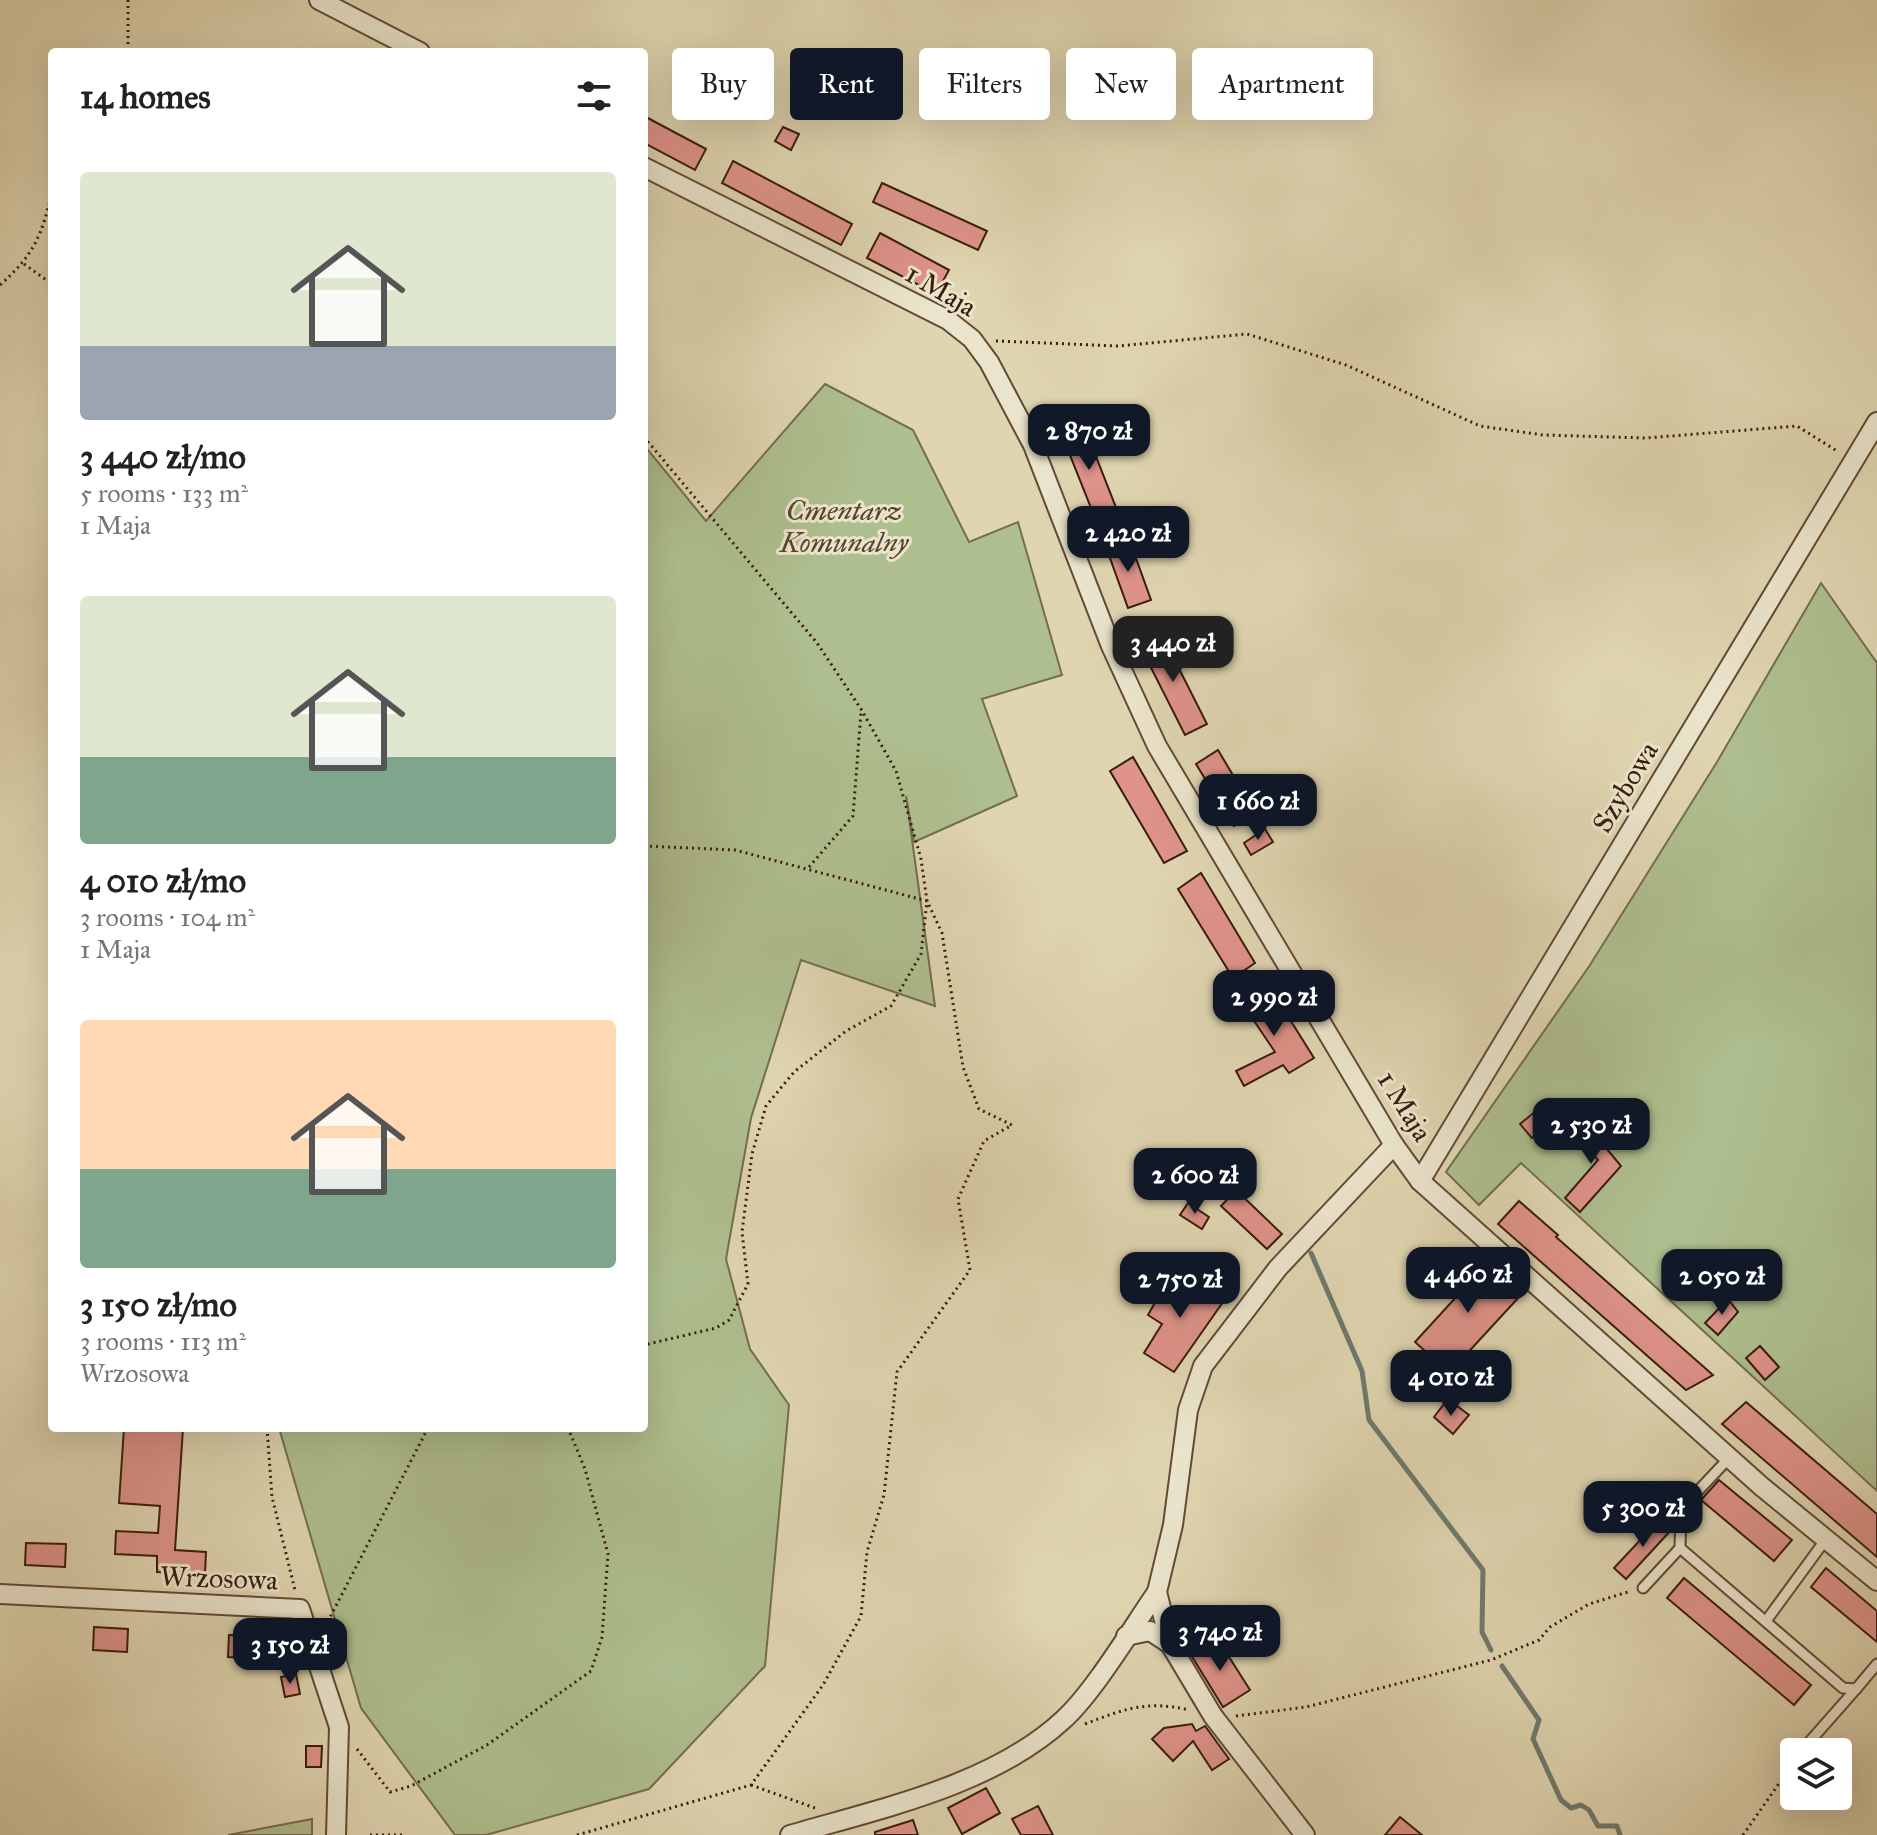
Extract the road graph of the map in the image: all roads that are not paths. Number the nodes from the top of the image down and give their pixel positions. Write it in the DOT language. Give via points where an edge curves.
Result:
graph roads {
  1 [pos="319,0"];
  2 [pos="412,48"];
  3 [pos="648,169"];
  4 [pos="1877,422"];
  5 [pos="1394,1145"];
  6 [pos="1420,1181"];
  7 [pos="1729,1458"];
  8 [pos="1826,1539"];
  9 [pos="1680,1548"];
  10 [pos="1877,1581"];
  11 [pos="1643,1588"];
  12 [pos="1157,1592"];
  13 [pos="0,1594"];
  14 [pos="1766,1621"];
  15 [pos="1126,1636"];
  16 [pos="1170,1644"];
  17 [pos="1877,1664"];
  18 [pos="1856,1689"];
  19 [pos="1813,1738"];
  20 [pos="336,1835"];
  21 [pos="790,1835"];
  22 [pos="1305,1835"];
  1 -- 2 [label="street"];
  3 -- 5 [label="street, 1 Maja" via="948,320 972,339 1033,445 1111,646 1157,746"];
  4 -- 6 [label="street, Szybowa"];
  5 -- 6 [label="street, 1 Maja"];
  5 -- 12 [label="street" via="1278,1268 1203,1366 1188,1410 1173,1525"];
  6 -- 7 [label="street, 1 Maja"];
  7 -- 8 [label="street, 1 Maja"];
  7 -- 9 [label="lane" via="1681,1509"];
  8 -- 10 [label="street, 1 Maja"];
  8 -- 14 [label="lane"];
  9 -- 11 [label="lane"];
  9 -- 14 [label="lane"];
  12 -- 15 [label="street"];
  12 -- 16 [label="street"];
  13 -- 20 [label="street, Wrzosowa" via="300,1609 339,1727"];
  14 -- 18 [label="lane" via="1843,1688"];
  15 -- 16 [label="street" via="1150,1631"];
  15 -- 21 [label="street" via="1066,1718 1033,1745 923,1796"];
  16 -- 22 [label="street" via="1213,1716"];
  17 -- 18 [label="lane"];
  18 -- 19 [label="lane"];
}
